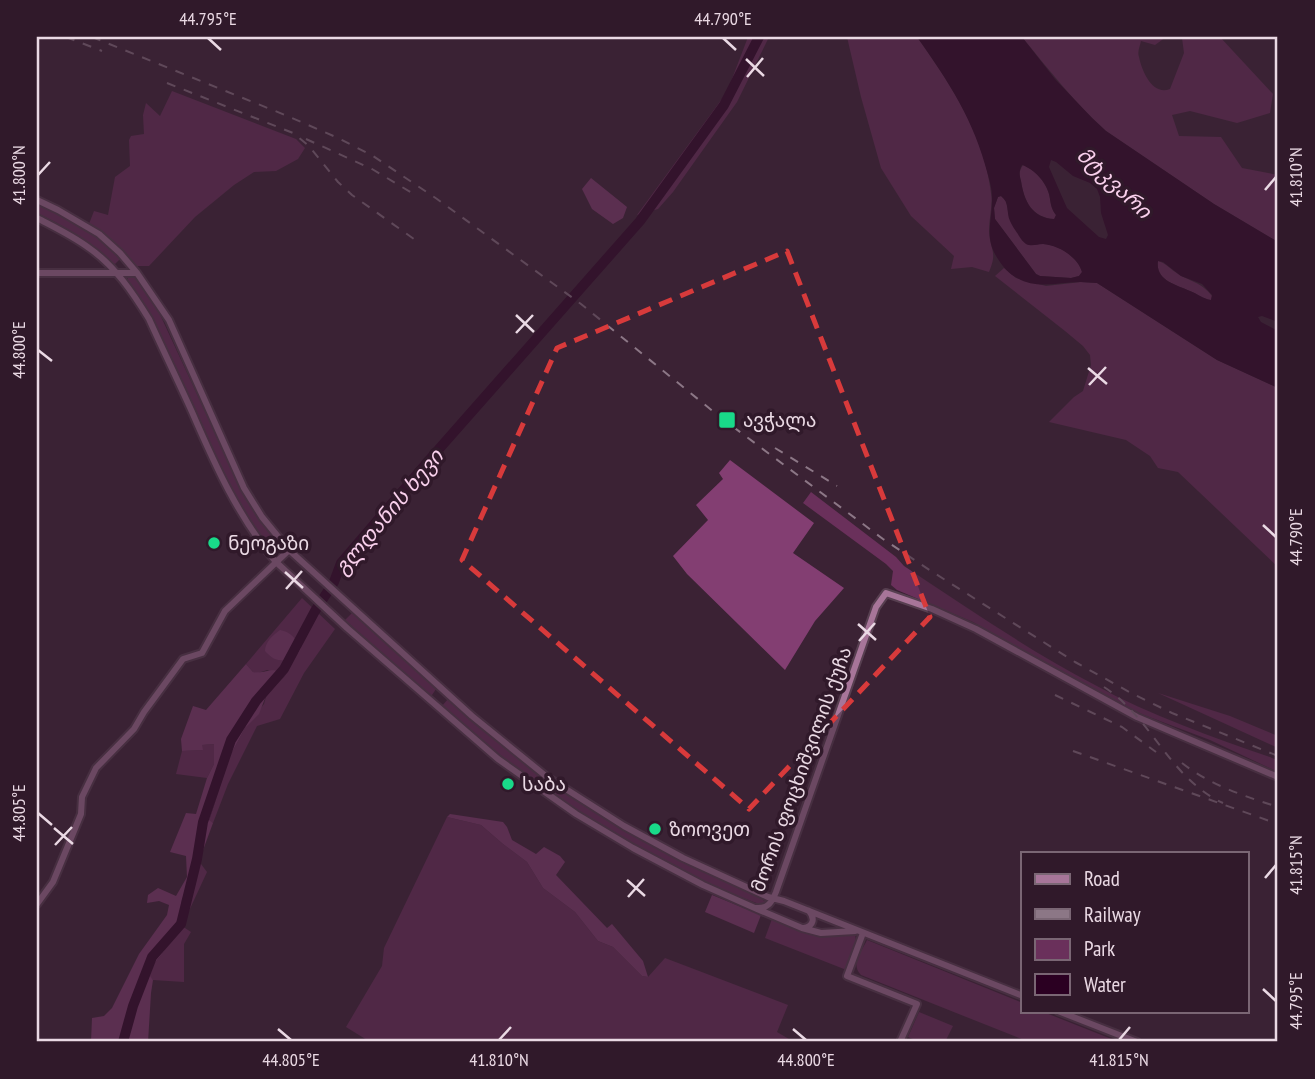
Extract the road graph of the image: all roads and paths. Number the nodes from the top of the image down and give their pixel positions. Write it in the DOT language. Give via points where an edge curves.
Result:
graph roads {
  1 [pos="37,200"];
  2 [pos="37,218"];
  3 [pos="124,258"];
  4 [pos="112,271"];
  5 [pos="37,273"];
  6 [pos="137,273"];
  7 [pos="289,550"];
  8 [pos="276,562"];
  9 [pos="1278,777"];
  10 [pos="774,897"];
  11 [pos="37,904"];
  12 [pos="754,907"];
  13 [pos="809,911"];
  14 [pos="802,928"];
  15 [pos="860,932"];
  16 [pos="1021,995"];
  17 [pos="1061,1012"];
  18 [pos="900,1042"];
  19 [pos="1137,1042"];
  1 -- 3 [label="main road" via="99,234"];
  2 -- 4 [label="main road" via="89,248"];
  3 -- 4 [label="main road"];
  3 -- 6 [label="main road"];
  4 -- 5 [label="main road"];
  4 -- 6 [label="main road"];
  4 -- 8 [label="main road" via="149,319 219,474"];
  6 -- 7 [label="main road" via="169,320 244,488"];
  7 -- 8 [label="main road"];
  7 -- 10 [label="main road" via="472,716 547,777 660,846 718,876"];
  8 -- 11 [label="main road" via="225,611 202,653 183,659 134,729 96,768 53,882"];
  8 -- 12 [label="main road" via="498,759 538,789 633,848"];
  9 -- 10 [label="main road, მორის ფოცხიშვილის ქუჩა" via="1137,717 976,629 886,593 876,607"];
  10 -- 12 [label="main road, მორის ფოცხიშვილის ქუჩა" via="764,908"];
  10 -- 13 [label="main road"];
  12 -- 14 [label="main road"];
  13 -- 14 [label="main road" via="812,923"];
  13 -- 15 [label="main road"];
  14 -- 15 [label="main road" via="821,933"];
  15 -- 16 [label="main road"];
  15 -- 18 [label="main road" via="847,976 917,1004"];
  17 -- 19 [label="main road"];
}
